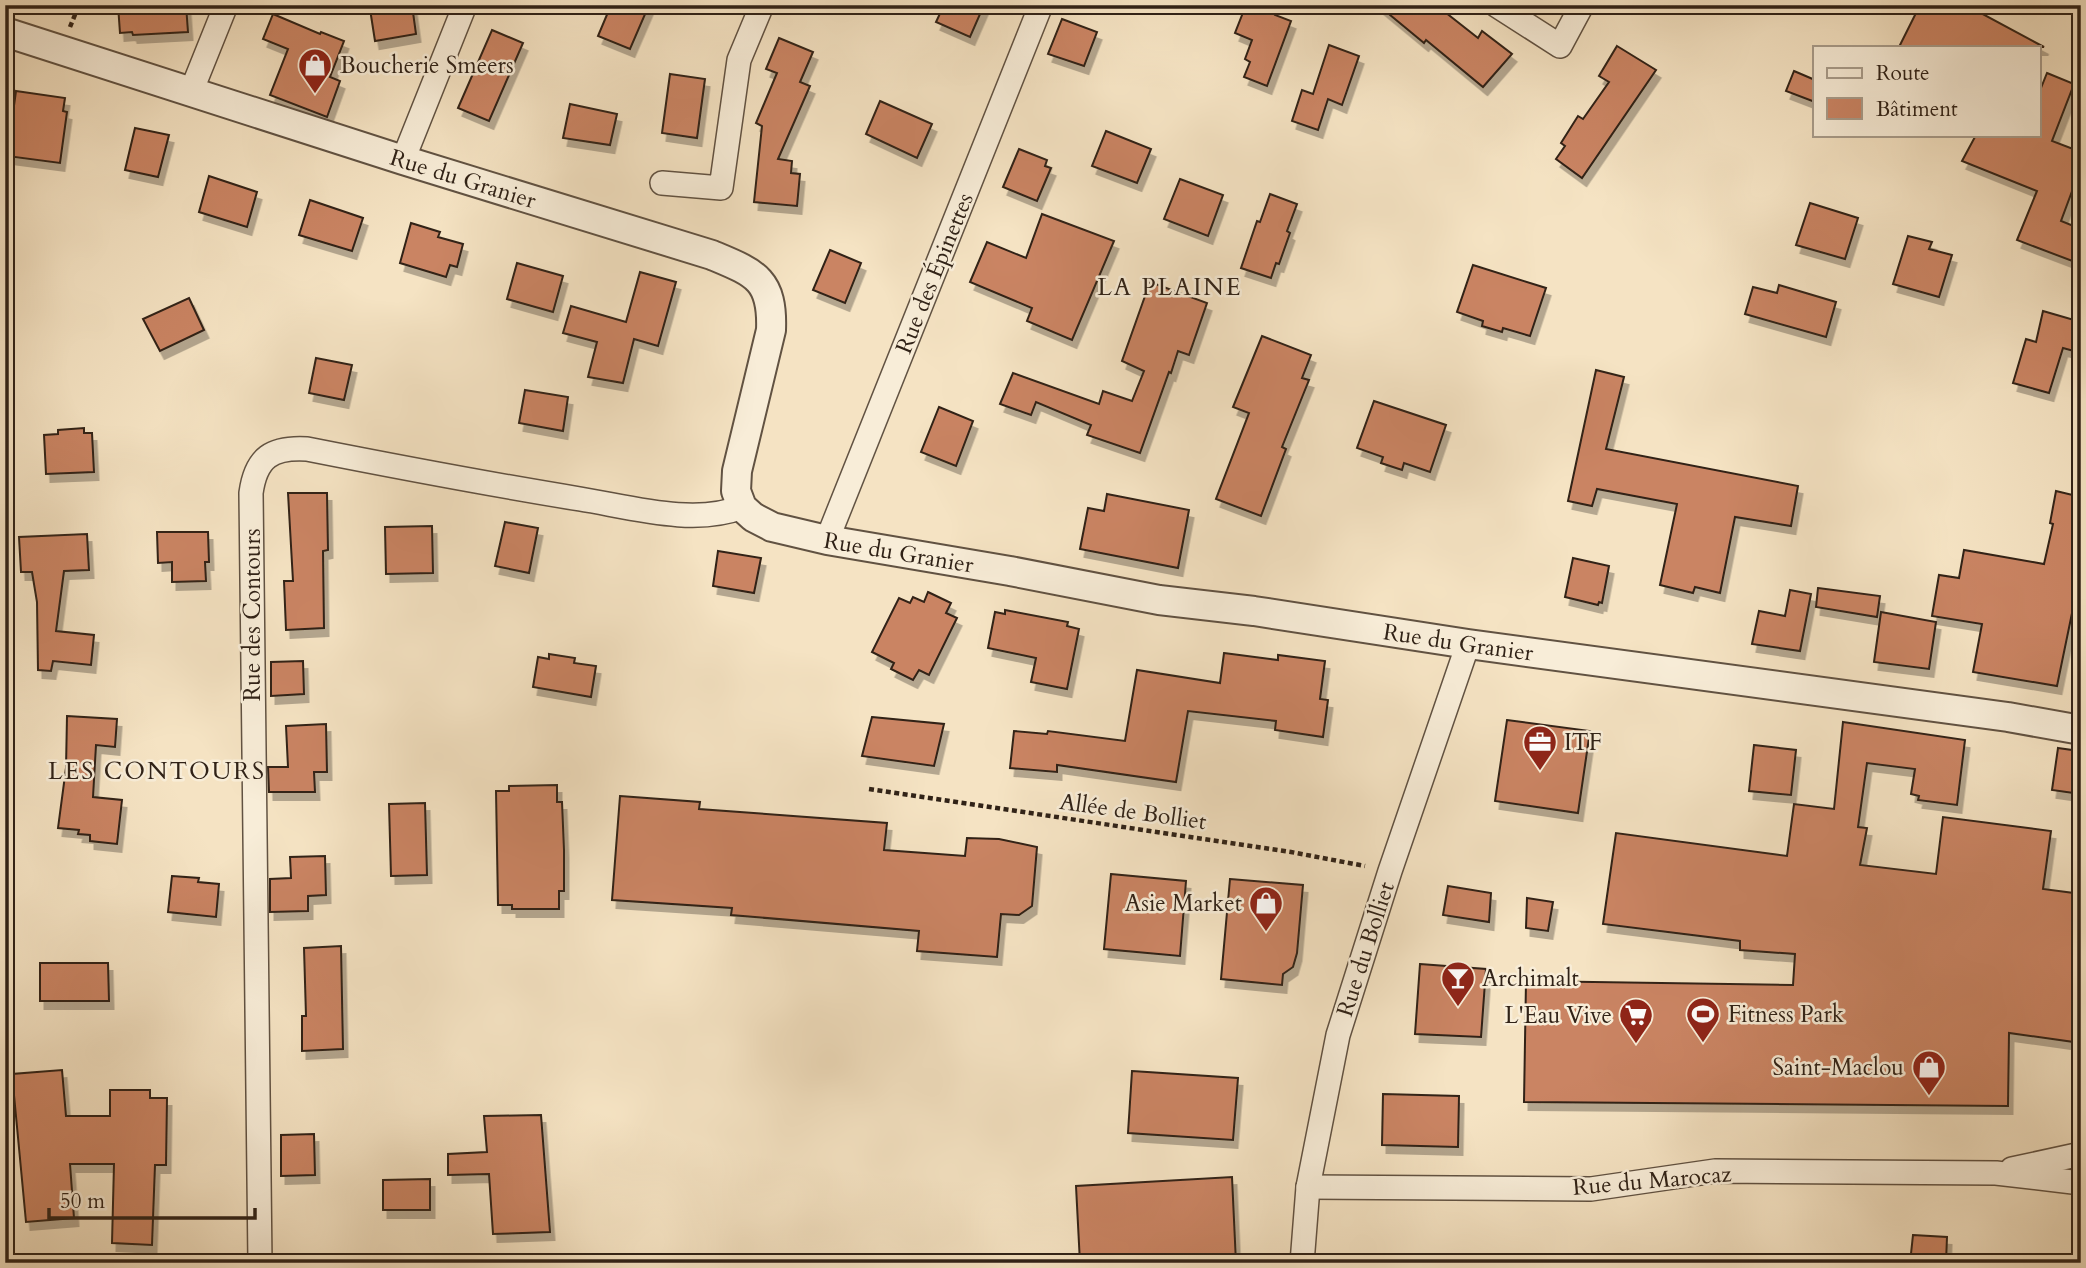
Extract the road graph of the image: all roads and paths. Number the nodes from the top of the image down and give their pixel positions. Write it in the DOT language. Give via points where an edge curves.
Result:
graph roads {
  1 [pos="226,5"];
  2 [pos="465,5"];
  3 [pos="762,5"];
  4 [pos="1041,5"];
  5 [pos="1496,5"];
  6 [pos="1582,5"];
  7 [pos="5,32"];
  8 [pos="191,92"];
  9 [pos="403,160"];
  10 [pos="662,183"];
  11 [pos="742,507"];
  12 [pos="827,540"];
  13 [pos="1468,645"];
  14 [pos="2081,730"];
  15 [pos="869,789"];
  16 [pos="1390,871"];
  17 [pos="2081,1154"];
  18 [pos="1996,1173"];
  19 [pos="2081,1182"];
  20 [pos="1308,1187"];
  21 [pos="260,1263"];
  22 [pos="1302,1263"];
  1 -- 8 [label="street"];
  2 -- 9 [label="street"];
  3 -- 10 [label="street" via="739,60 722,188"];
  4 -- 12 [label="street, Rue des Épinettes"];
  5 -- 6 [label="street" via="1560,46"];
  7 -- 8 [label="street, Rue du Granier"];
  8 -- 9 [label="street, Rue du Granier"];
  9 -- 11 [label="street, Rue du Granier" via="712,255 757,278 772,308 771,330 737,471 736,491"];
  11 -- 12 [label="street, Rue du Granier" via="762,524"];
  11 -- 21 [label="street, Rue des Contours" via="711,516 677,514 307,449 279,449 261,462 251,493"];
  12 -- 13 [label="street, Rue du Granier" via="1159,600"];
  13 -- 14 [label="street, Rue du Granier"];
  13 -- 16 [label="street, Rue du Bolliet"];
  15 -- 16 [label="path, Allée de Bolliet"];
  16 -- 20 [label="street, Rue du Bolliet" via="1338,1035"];
  17 -- 18 [label="street, Rue du Marocaz"];
  18 -- 19 [label="street, Rue du Marocaz"];
  18 -- 20 [label="street, Rue du Marocaz" via="1715,1171 1591,1189"];
  20 -- 22 [label="street, Rue du Bolliet"];
}
